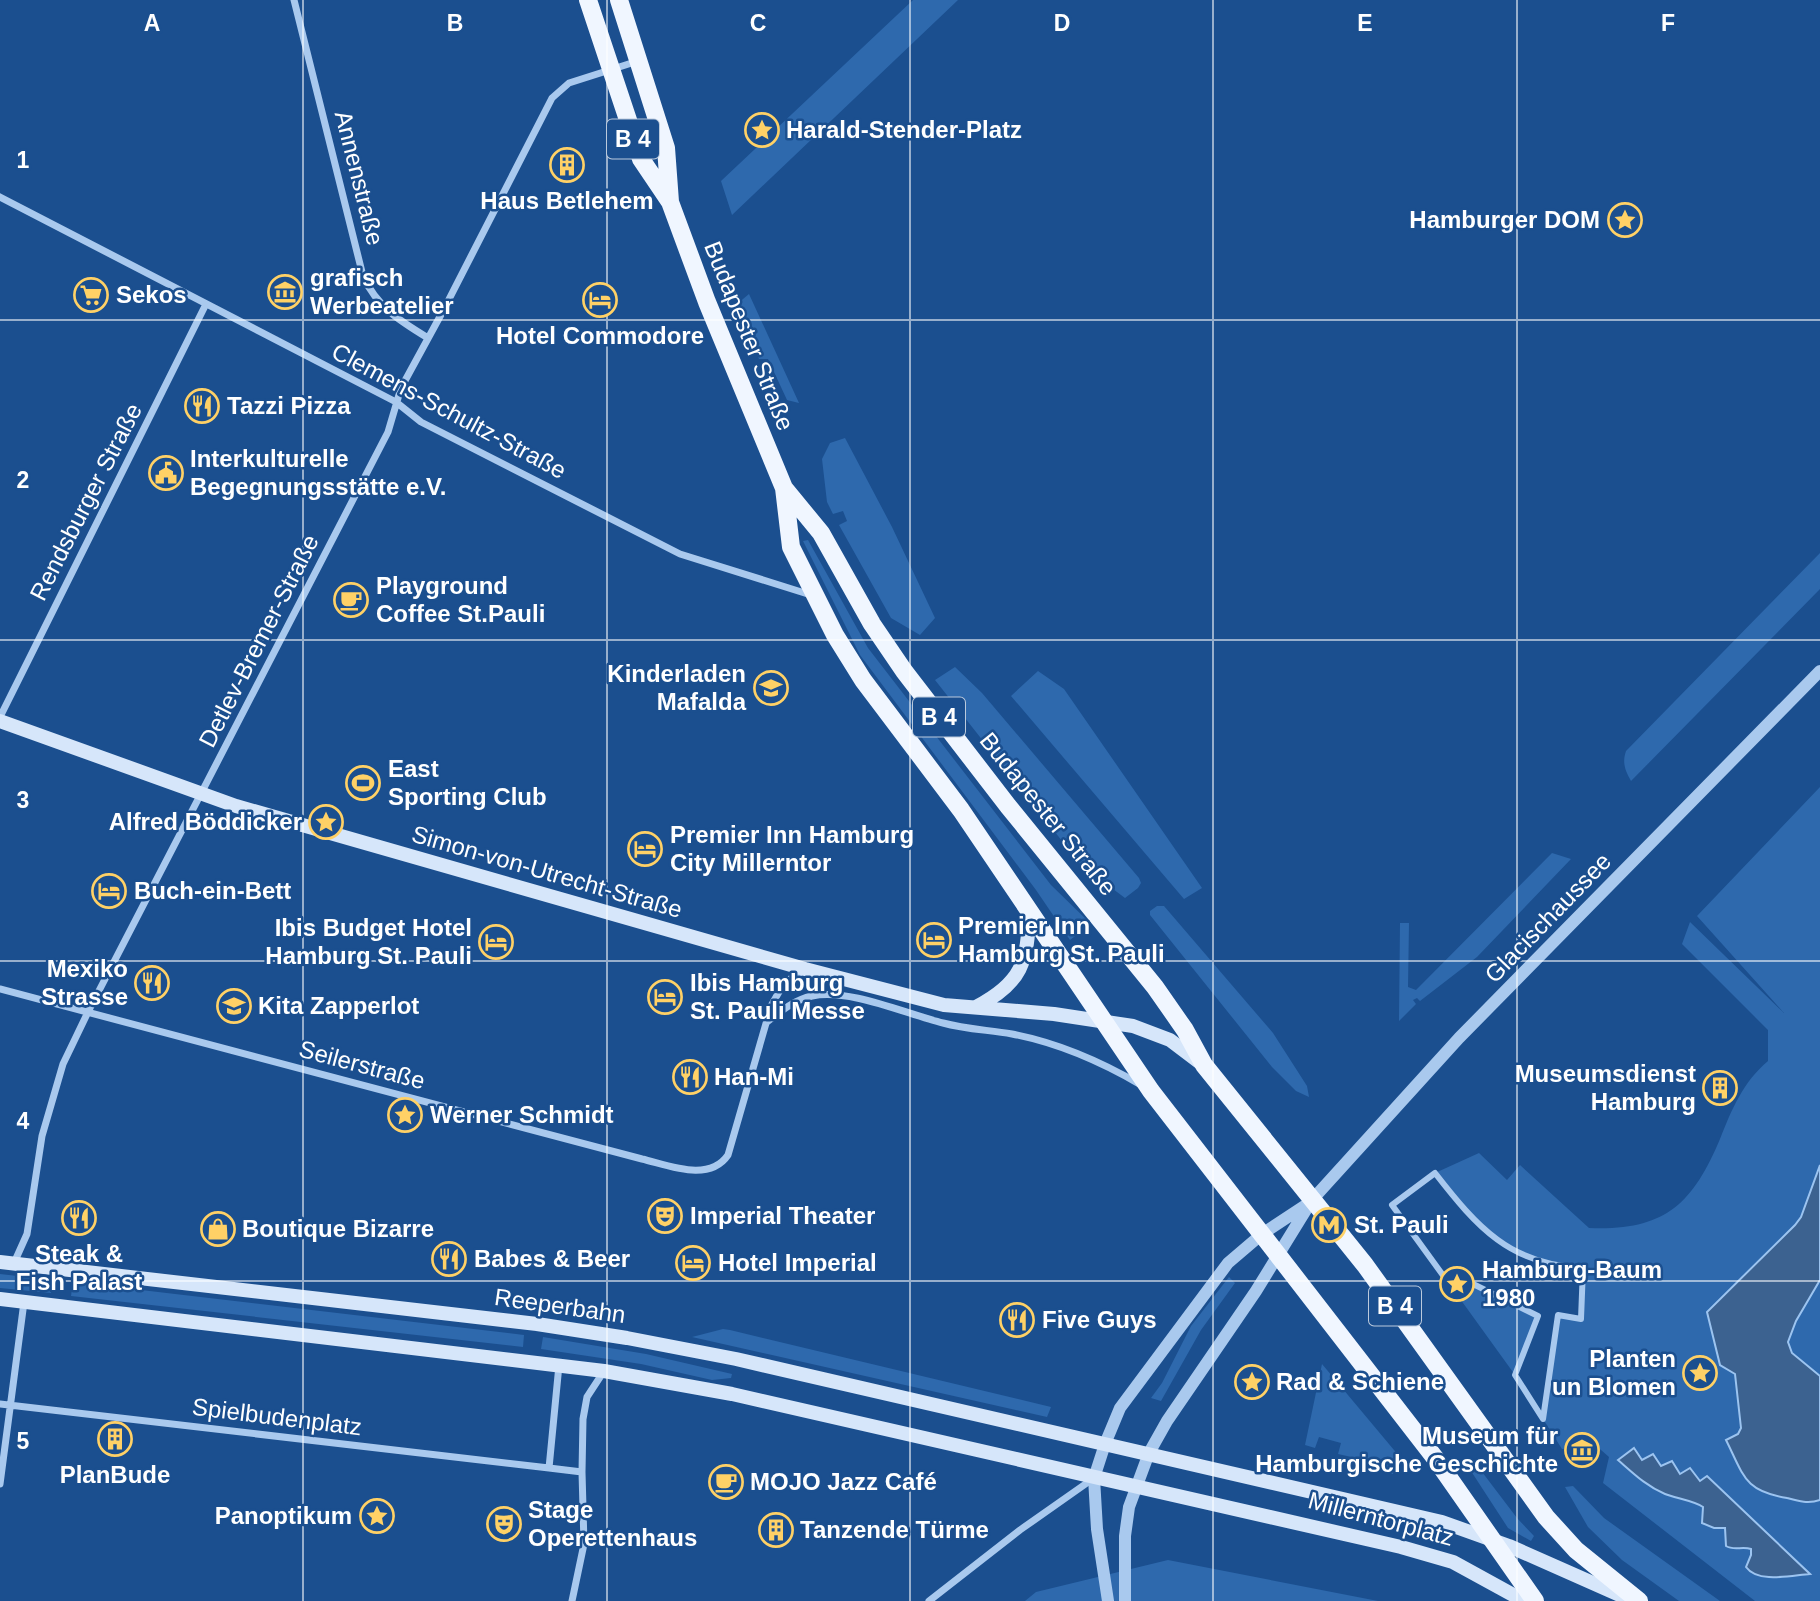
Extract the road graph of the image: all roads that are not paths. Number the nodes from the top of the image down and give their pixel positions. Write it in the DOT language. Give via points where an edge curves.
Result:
graph roads {
  1 [pos="294,0"];
  2 [pos="587,0"];
  3 [pos="619,0"];
  4 [pos="639,61"];
  5 [pos="610,69"];
  6 [pos="0,198"];
  7 [pos="670,202"];
  8 [pos="206,304"];
  9 [pos="428,338"];
  10 [pos="396,402"];
  11 [pos="784,488"];
  12 [pos="815,596"];
  13 [pos="1820,671"];
  14 [pos="0,719"];
  15 [pos="202,794"];
  16 [pos="1029,912"];
  17 [pos="805,969"];
  18 [pos="0,989"];
  19 [pos="975,1008"];
  20 [pos="88,1012"];
  21 [pos="1101,1020"];
  22 [pos="766,1023"];
  23 [pos="1204,1065"];
  24 [pos="1151,1091"];
  25 [pos="1435,1173"];
  26 [pos="1312,1200"];
  27 [pos="1262,1234"];
  28 [pos="1278,1255"];
  29 [pos="7,1263"];
  30 [pos="0,1299"];
  31 [pos="24,1302"];
  32 [pos="559,1364"];
  33 [pos="604,1371"];
  34 [pos="0,1404"];
  35 [pos="10,1405"];
  36 [pos="1105,1444"];
  37 [pos="1149,1453"];
  38 [pos="549,1468"];
  39 [pos="582,1472"];
  40 [pos="1094,1478"];
  41 [pos="0,1484"];
  42 [pos="1135,1487"];
  43 [pos="1491,1540"];
  44 [pos="572,1601"];
  45 [pos="929,1601"];
  46 [pos="1108,1601"];
  47 [pos="1125,1601"];
  48 [pos="1524,1601"];
  49 [pos="1535,1601"];
  50 [pos="1633,1601"];
  51 [pos="1639,1601"];
  1 -- 9 [label="street, Annenstraße" via="363,276 378,303"];
  2 -- 5 [label="main road, Budapester Straße / B 4"];
  3 -- 4 [label="main road, Budapester Straße / B 4"];
  4 -- 5 [label="street, Detlev-Bremer-Straße"];
  4 -- 7 [label="main road, Budapester Straße / B 4" via="666,148"];
  5 -- 7 [label="main road, Budapester Straße / B 4" via="641,159"];
  5 -- 9 [label="street, Detlev-Bremer-Straße" via="569,83 552,98"];
  6 -- 8 [label="street, Clemens-Schultz-Straße"];
  7 -- 11 [label="main road, Budapester Straße / B 4"];
  8 -- 10 [label="street, Clemens-Schultz-Straße"];
  8 -- 14 [label="street, Rendsburger Straße"];
  9 -- 10 [label="street, Detlev-Bremer-Straße"];
  10 -- 12 [label="street, Clemens-Schultz-Straße" via="421,422 680,554"];
  10 -- 15 [label="street, Detlev-Bremer-Straße" via="388,432"];
  11 -- 12 [label="main road, Budapester Straße / B 4" via="791,547"];
  11 -- 23 [label="main road, Budapester Straße / B 4" via="821,533 904,671 1155,987"];
  12 -- 16 [label="main road, Budapester Straße / B 4" via="863,680 961,810"];
  13 -- 26 [label="street, Glacischaussee" via="1459,1038"];
  14 -- 15 [label="main road, Simon-von-Utrecht-Straße"];
  15 -- 17 [label="main road, Simon-von-Utrecht-Straße"];
  15 -- 20 [label="street, Detlev-Bremer-Straße"];
  16 -- 19 [label="main road" via="1023,964 1005,988"];
  16 -- 21 [label="main road, Budapester Straße / B 4"];
  17 -- 19 [label="main road, Simon-von-Utrecht-Straße" via="910,998"];
  17 -- 22 [label="street" via="784,983"];
  18 -- 20 [label="street, Seilerstraße"];
  19 -- 21 [label="main road, Simon-von-Utrecht-Straße"];
  20 -- 22 [label="street, Seilerstraße" via="675,1167 701,1170 715,1167 728,1155"];
  20 -- 29 [label="street, Detlev-Bremer-Straße" via="63,1064 42,1136 27,1234"];
  21 -- 23 [label="main road, Budapester Straße" via="1170,1040"];
  21 -- 24 [label="main road, Budapester Straße / B 4"];
  22 -- 24 [label="street" via="794,1001 813,995 845,996 945,1024 1052,1044 1102,1063"];
  23 -- 26 [label="main road, Budapester Straße / B 4"];
  24 -- 27 [label="main road, Budapester Straße / B 4"];
  25 -- 25 [label="street" via="1392,1205 1458,1296 1467,1281 1538,1317 1515,1375 1543,1419 1558,1315 1581,1319 1583,1268 1542,1264 1507,1248 1458,1203"];
  26 -- 27 [label="street"];
  26 -- 28 [label="street"];
  26 -- 51 [label="main road, B 4" via="1365,1265 1546,1517 1576,1550"];
  27 -- 28 [label="main road, Millerntorplatz / B 4"];
  27 -- 36 [label="street" via="1216,1276 1120,1408"];
  28 -- 37 [label="street"];
  28 -- 43 [label="main road, Millerntorplatz / B 4" via="1435,1458"];
  29 -- 36 [label="main road, Reeperbahn" via="627,1338"];
  30 -- 31 [label="main road"];
  31 -- 32 [label="main road"];
  31 -- 35 [label="street"];
  32 -- 33 [label="main road"];
  32 -- 38 [label="street"];
  33 -- 39 [label="street" via="587,1397"];
  33 -- 40 [label="main road" via="732,1394"];
  34 -- 35 [label="street, Spielbudenplatz"];
  35 -- 38 [label="street, Spielbudenplatz"];
  35 -- 41 [label="street"];
  36 -- 37 [label="main road, Millerntorplatz"];
  36 -- 40 [label="street"];
  37 -- 42 [label="street"];
  37 -- 43 [label="main road, Millerntorplatz" via="1442,1522"];
  38 -- 39 [label="street, Spielbudenplatz"];
  39 -- 44 [label="street" via="584,1544"];
  40 -- 42 [label="main road, Millerntorplatz"];
  40 -- 45 [label="street"];
  40 -- 46 [label="street"];
  42 -- 47 [label="street" via="1125,1536"];
  42 -- 48 [label="main road, Millerntorplatz" via="1418,1551 1464,1568"];
  43 -- 49 [label="main road, Millerntorplatz / B 4"];
  43 -- 50 [label="main road, Millerntorplatz"];
}
